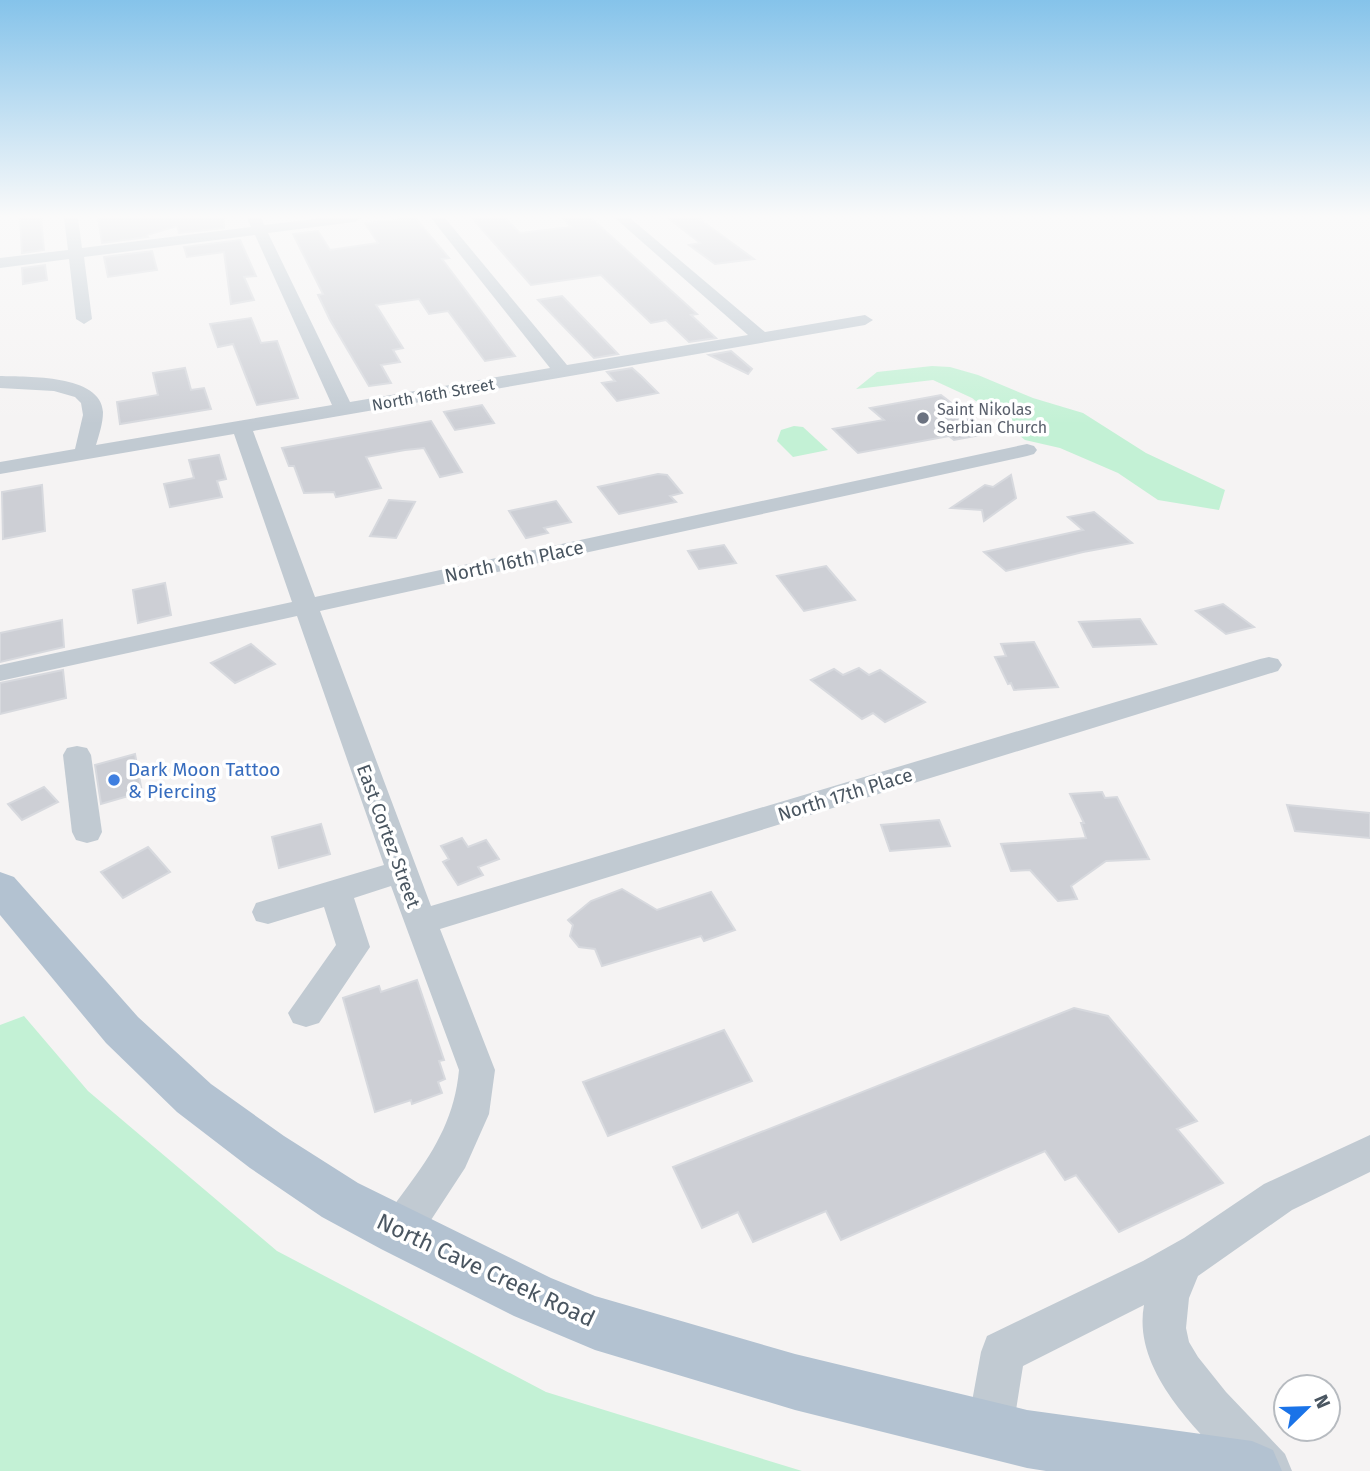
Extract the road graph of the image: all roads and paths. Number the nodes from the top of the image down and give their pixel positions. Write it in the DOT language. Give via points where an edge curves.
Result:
graph roads {
  1 [pos="80,287"];
  2 [pos="286,287"];
  3 [pos="494,287"];
  4 [pos="702,287"];
  5 [pos="84,319"];
  6 [pos="865,320"];
  7 [pos="762,338"];
  8 [pos="563,372"];
  9 [pos="0,382"];
  10 [pos="344,410"];
  11 [pos="242,427"];
  12 [pos="1027,450"];
  13 [pos="84,454"];
  14 [pos="0,468"];
  15 [pos="306,606"];
  16 [pos="1269,665"];
  17 [pos="0,673"];
  18 [pos="77,755"];
  19 [pos="87,832"];
  20 [pos="402,872"];
  21 [pos="0,887"];
  22 [pos="336,892"];
  23 [pos="268,912"];
  24 [pos="421,922"];
  25 [pos="306,1013"];
  26 [pos="1370,1153"];
  27 [pos="399,1232"];
  28 [pos="1183,1261"];
  29 [pos="1015,1446"];
  30 [pos="1252,1471"];
  31 [pos="1268,1471"];
  1 -- 5 [label="street"];
  2 -- 10 [label="street"];
  3 -- 8 [label="street"];
  4 -- 7 [label="street"];
  6 -- 7 [label="street, North 16th Street"];
  7 -- 8 [label="street, North 16th Street"];
  8 -- 10 [label="street, North 16th Street"];
  9 -- 13 [label="street" via="60,385 89,399 93,409"];
  10 -- 11 [label="street, North 16th Street"];
  11 -- 13 [label="street, North 16th Street"];
  11 -- 15 [label="street, East Cortez Street"];
  12 -- 15 [label="street, North 16th Place"];
  13 -- 14 [label="street, North 16th Street"];
  15 -- 17 [label="street, North 16th Place"];
  15 -- 20 [label="street, East Cortez Street"];
  16 -- 24 [label="street, North 17th Place"];
  18 -- 19 [label="street"];
  20 -- 22 [label="street"];
  20 -- 24 [label="street, East Cortez Street"];
  21 -- 27 [label="main road, North Cave Creek Road" via="122,1030 184,1089 267,1152"];
  22 -- 23 [label="street"];
  22 -- 25 [label="street" via="353,947"];
  24 -- 27 [label="street, East Cortez Street" via="477,1070 477,1087 472,1110 441,1172"];
  26 -- 28 [label="street" via="1278,1197"];
  27 -- 29 [label="main road, North Cave Creek Road" via="595,1323"];
  28 -- 29 [label="street" via="1003,1352"];
  28 -- 31 [label="street" via="1168,1292 1166,1339 1209,1407"];
  29 -- 30 [label="main road, North Cave Creek Road"];
}
